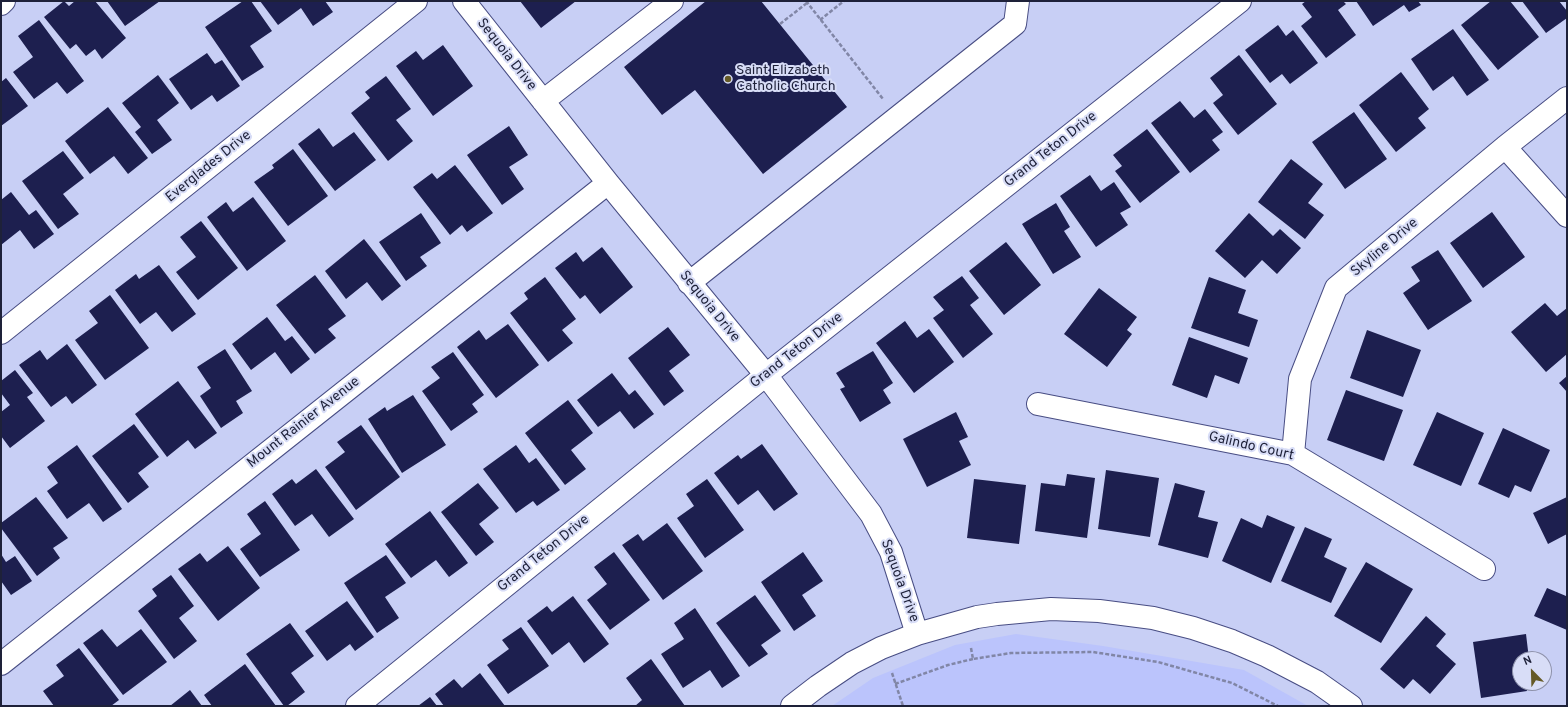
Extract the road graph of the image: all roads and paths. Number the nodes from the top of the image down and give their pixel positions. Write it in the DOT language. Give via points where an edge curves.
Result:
graph roads {
  1 [pos="4,1"];
  2 [pos="416,1"];
  3 [pos="464,1"];
  4 [pos="672,1"];
  5 [pos="844,1"];
  6 [pos="1018,1"];
  7 [pos="1240,1"];
  8 [pos="806,2"];
  9 [pos="1,4"];
  10 [pos="820,20"];
  11 [pos="780,24"];
  12 [pos="1567,98"];
  13 [pos="543,101"];
  14 [pos="885,102"];
  15 [pos="1505,147"];
  16 [pos="608,183"];
  17 [pos="1567,216"];
  18 [pos="689,283"];
  19 [pos="1,333"];
  20 [pos="766,375"];
  21 [pos="1038,404"];
  22 [pos="1293,454"];
  23 [pos="1484,569"];
  24 [pos="918,634"];
  25 [pos="971,648"];
  26 [pos="974,659"];
  27 [pos="1,664"];
  28 [pos="892,673"];
  29 [pos="895,684"];
  30 [pos="356,706"];
  31 [pos="792,706"];
  32 [pos="903,706"];
  33 [pos="1278,706"];
  34 [pos="1351,706"];
  1 -- 9 [label="street"];
  2 -- 19 [label="street, Everglades Drive"];
  3 -- 13 [label="street, Sequoia Drive"];
  4 -- 13 [label="street"];
  5 -- 10 [label="path"];
  6 -- 18 [label="street" via="1015,24"];
  7 -- 20 [label="street, Grand Teton Drive"];
  8 -- 10 [label="path"];
  8 -- 11 [label="path"];
  10 -- 14 [label="path"];
  12 -- 15 [label="street, Skyline Drive"];
  13 -- 16 [label="street, Sequoia Drive"];
  15 -- 17 [label="street"];
  15 -- 22 [label="street, Skyline Drive" via="1336,288 1300,379"];
  16 -- 18 [label="street, Sequoia Drive"];
  16 -- 27 [label="street, Mount Rainier Avenue"];
  18 -- 20 [label="street, Sequoia Drive"];
  20 -- 24 [label="street, Sequoia Drive" via="871,514 891,552"];
  20 -- 30 [label="street, Grand Teton Drive"];
  21 -- 22 [label="street, Galindo Court"];
  22 -- 23 [label="street, Galindo Court"];
  24 -- 31 [label="street" via="881,648 852,663"];
  24 -- 34 [label="street" via="977,617 1051,610 1099,610 1152,618 1193,628 1267,656 1317,682"];
  25 -- 26 [label="path"];
  26 -- 29 [label="path" via="948,665"];
  26 -- 33 [label="path" via="1011,653 1093,652 1122,656 1158,662 1232,683"];
  28 -- 29 [label="path"];
  29 -- 32 [label="path"];
}
